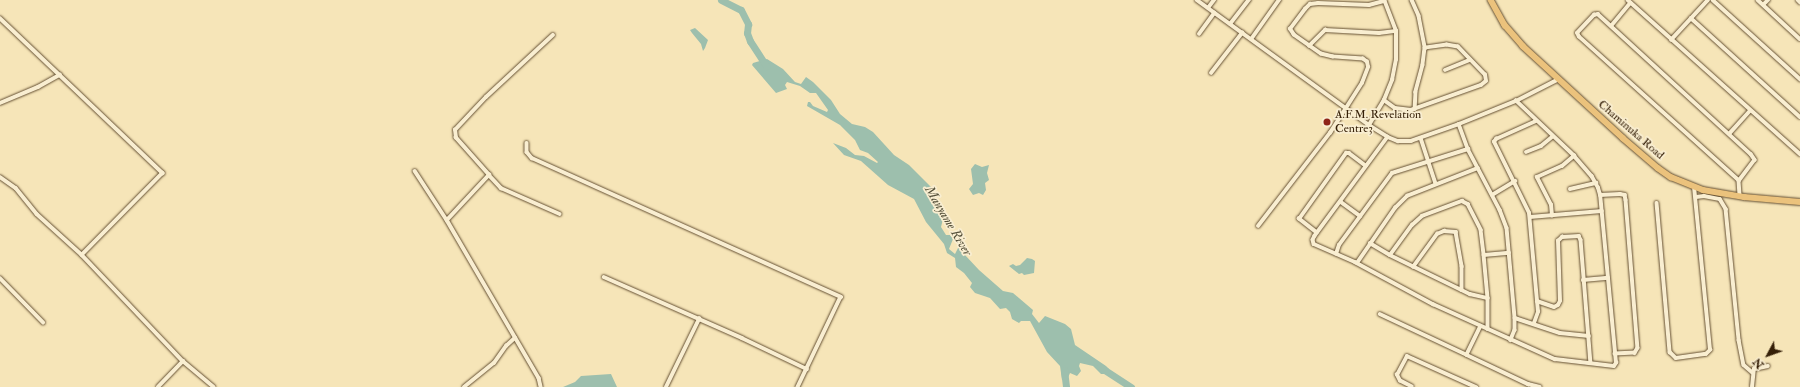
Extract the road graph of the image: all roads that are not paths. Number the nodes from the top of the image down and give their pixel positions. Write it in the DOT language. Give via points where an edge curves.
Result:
graph roads {
  1 [pos="1197,0"];
  2 [pos="1214,0"];
  3 [pos="1249,0"];
  4 [pos="1279,0"];
  5 [pos="1384,0"];
  6 [pos="1412,0"];
  7 [pos="1491,0"];
  8 [pos="1708,0"];
  9 [pos="1712,0"];
  10 [pos="1758,0"];
  11 [pos="1768,0"];
  12 [pos="1629,1"];
  13 [pos="1764,5"];
  14 [pos="1208,8"];
  15 [pos="1214,13"];
  16 [pos="0,18"];
  17 [pos="1691,18"];
  18 [pos="1230,24"];
  19 [pos="1611,26"];
  20 [pos="1396,31"];
  21 [pos="1242,33"];
  22 [pos="1199,34"];
  23 [pos="553,35"];
  24 [pos="1252,38"];
  25 [pos="1800,38"];
  26 [pos="1672,40"];
  27 [pos="1309,46"];
  28 [pos="1425,48"];
  29 [pos="1470,60"];
  30 [pos="1445,70"];
  31 [pos="1211,72"];
  32 [pos="60,75"];
  33 [pos="1558,79"];
  34 [pos="1800,79"];
  35 [pos="1384,100"];
  36 [pos="1516,101"];
  37 [pos="0,102"];
  38 [pos="1345,108"];
  39 [pos="1415,109"];
  40 [pos="1750,111"];
  41 [pos="1800,117"];
  42 [pos="1536,121"];
  43 [pos="1369,124"];
  44 [pos="1459,124"];
  45 [pos="1730,133"];
  46 [pos="1388,137"];
  47 [pos="1552,137"];
  48 [pos="1421,138"];
  49 [pos="527,143"];
  50 [pos="1468,149"];
  51 [pos="1526,152"];
  52 [pos="1800,154"];
  53 [pos="1574,156"];
  54 [pos="1428,161"];
  55 [pos="1366,166"];
  56 [pos="1478,168"];
  57 [pos="415,170"];
  58 [pos="489,175"];
  59 [pos="0,177"];
  60 [pos="1515,181"];
  61 [pos="1739,181"];
  62 [pos="1436,184"];
  63 [pos="1596,184"];
  64 [pos="1694,188"];
  65 [pos="1570,189"];
  66 [pos="1492,195"];
  67 [pos="1600,195"];
  68 [pos="1740,196"];
  69 [pos="1696,197"];
  70 [pos="1341,202"];
  71 [pos="1800,202"];
  72 [pos="1657,203"];
  73 [pos="1602,211"];
  74 [pos="560,214"];
  75 [pos="1360,216"];
  76 [pos="1552,216"];
  77 [pos="1530,217"];
  78 [pos="447,220"];
  79 [pos="1258,226"];
  80 [pos="1317,233"];
  81 [pos="1370,243"];
  82 [pos="1509,253"];
  83 [pos="1336,254"];
  84 [pos="82,255"];
  85 [pos="1484,255"];
  86 [pos="1390,256"];
  87 [pos="1357,263"];
  88 [pos="1413,267"];
  89 [pos="604,277"];
  90 [pos="0,278"];
  91 [pos="1608,278"];
  92 [pos="1584,280"];
  93 [pos="1462,290"];
  94 [pos="1488,298"];
  95 [pos="1537,301"];
  96 [pos="1380,314"];
  97 [pos="1515,318"];
  98 [pos="699,319"];
  99 [pos="43,322"];
  100 [pos="1534,323"];
  101 [pos="1481,326"];
  102 [pos="1488,328"];
  103 [pos="1589,336"];
  104 [pos="515,338"];
  105 [pos="1511,340"];
  106 [pos="1615,354"];
  107 [pos="1467,355"];
  108 [pos="183,361"];
  109 [pos="1591,363"];
  110 [pos="1768,366"];
  111 [pos="807,368"];
  112 [pos="1752,372"];
  113 [pos="1471,386"];
  114 [pos="158,387"];
  115 [pos="214,387"];
  116 [pos="464,387"];
  117 [pos="541,387"];
  118 [pos="666,387"];
  119 [pos="798,387"];
  120 [pos="1412,387"];
  121 [pos="1476,387"];
  122 [pos="1540,387"];
  123 [pos="1752,387"];
  1 -- 14 [label="street"];
  2 -- 14 [label="street"];
  3 -- 18 [label="street"];
  4 -- 24 [label="street"];
  5 -- 20 [label="street"];
  5 -- 27 [label="street" via="1368,5 1308,5 1290,31"];
  6 -- 28 [label="street" via="1419,16"];
  7 -- 33 [label="main road, Chaminuka Road" via="1514,36"];
  8 -- 17 [label="street"];
  9 -- 34 [label="street"];
  10 -- 13 [label="street"];
  11 -- 13 [label="street"];
  12 -- 19 [label="street"];
  12 -- 26 [label="street"];
  13 -- 25 [label="street"];
  14 -- 15 [label="street"];
  15 -- 18 [label="street"];
  15 -- 22 [label="street"];
  16 -- 32 [label="street"];
  17 -- 26 [label="street"];
  17 -- 41 [label="street"];
  18 -- 21 [label="street"];
  19 -- 45 [label="street"];
  19 -- 61 [label="street" via="1598,14 1594,15 1578,33"];
  20 -- 27 [label="street" via="1379,33 1325,30"];
  20 -- 35 [label="street" via="1396,60"];
  21 -- 24 [label="street"];
  21 -- 31 [label="street"];
  23 -- 58 [label="street" via="486,97 455,130 456,138"];
  24 -- 38 [label="street"];
  26 -- 40 [label="street"];
  27 -- 38 [label="street" via="1327,56 1363,59 1367,62 1368,67 1362,83"];
  28 -- 29 [label="street" via="1455,46"];
  28 -- 39 [label="street" via="1414,99"];
  29 -- 30 [label="street"];
  29 -- 39 [label="street" via="1486,77 1484,84"];
  32 -- 37 [label="street"];
  32 -- 84 [label="street" via="164,172"];
  33 -- 36 [label="street"];
  33 -- 64 [label="main road, Chaminuka Road" via="1658,168"];
  35 -- 39 [label="street" via="1395,108"];
  35 -- 43 [label="street"];
  36 -- 42 [label="street"];
  36 -- 44 [label="street"];
  38 -- 43 [label="street"];
  38 -- 79 [label="street" via="1330,133"];
  40 -- 45 [label="street"];
  40 -- 52 [label="street"];
  42 -- 47 [label="street"];
  42 -- 60 [label="street" via="1494,141"];
  43 -- 46 [label="street"];
  44 -- 48 [label="street"];
  44 -- 50 [label="street"];
  45 -- 61 [label="street" via="1755,160"];
  46 -- 48 [label="street" via="1404,142"];
  46 -- 55 [label="street"];
  47 -- 51 [label="street" via="1541,146"];
  47 -- 53 [label="street"];
  48 -- 54 [label="street"];
  49 -- 111 [label="street" via="527,152 532,158 841,297"];
  50 -- 54 [label="street"];
  50 -- 56 [label="street"];
  53 -- 63 [label="street"];
  53 -- 76 [label="street" via="1562,166 1537,177 1551,205"];
  54 -- 62 [label="street"];
  54 -- 75 [label="street" via="1392,173"];
  55 -- 70 [label="street"];
  55 -- 80 [label="street" via="1346,153 1299,219"];
  56 -- 62 [label="street"];
  56 -- 66 [label="street"];
  57 -- 78 [label="street"];
  58 -- 74 [label="street" via="501,188"];
  58 -- 78 [label="street"];
  59 -- 84 [label="street" via="16,188 38,214"];
  60 -- 66 [label="street"];
  60 -- 77 [label="street"];
  61 -- 68 [label="street"];
  62 -- 81 [label="street" via="1413,192 1404,199"];
  63 -- 65 [label="street"];
  63 -- 67 [label="street"];
  64 -- 68 [label="main road, Chaminuka Road"];
  64 -- 69 [label="street"];
  66 -- 82 [label="street" via="1504,218"];
  67 -- 73 [label="street"];
  67 -- 106 [label="street" via="1620,194 1625,195 1626,200 1638,348 1635,353"];
  68 -- 71 [label="main road, Chaminuka Road"];
  69 -- 72 [label="street" via="1710,350 1706,354 1676,358 1670,352"];
  69 -- 112 [label="street" via="1720,199 1726,209 1738,340 1744,365"];
  70 -- 75 [label="street"];
  70 -- 80 [label="street"];
  73 -- 76 [label="street"];
  73 -- 91 [label="street"];
  75 -- 83 [label="street" via="1339,245"];
  76 -- 77 [label="street"];
  77 -- 95 [label="street"];
  78 -- 104 [label="street"];
  80 -- 83 [label="street" via="1314,244"];
  81 -- 86 [label="street"];
  81 -- 87 [label="street"];
  82 -- 85 [label="street"];
  82 -- 97 [label="street"];
  83 -- 87 [label="street"];
  84 -- 108 [label="street"];
  85 -- 86 [label="street" via="1481,230 1468,204 1462,201 1422,216 1412,225"];
  85 -- 94 [label="street"];
  86 -- 88 [label="street"];
  87 -- 101 [label="street" via="1433,304"];
  88 -- 93 [label="street"];
  88 -- 93 [label="street" via="1437,234 1454,231 1460,247"];
  89 -- 98 [label="street"];
  90 -- 99 [label="street"];
  91 -- 92 [label="street"];
  91 -- 106 [label="street"];
  92 -- 95 [label="street" via="1580,238 1562,237 1557,245 1560,301 1554,307"];
  92 -- 103 [label="street"];
  93 -- 94 [label="street"];
  94 -- 102 [label="street"];
  95 -- 100 [label="street" via="1538,312"];
  96 -- 107 [label="street"];
  97 -- 100 [label="street"];
  97 -- 105 [label="street" via="1515,330"];
  98 -- 111 [label="street"];
  98 -- 118 [label="street"];
  100 -- 103 [label="street" via="1560,332"];
  101 -- 102 [label="street"];
  101 -- 107 [label="street"];
  102 -- 105 [label="street"];
  103 -- 109 [label="street"];
  104 -- 116 [label="street" via="494,363"];
  104 -- 117 [label="street" via="539,378"];
  105 -- 109 [label="street" via="1555,359"];
  106 -- 109 [label="street" via="1614,366"];
  107 -- 122 [label="street" via="1528,384"];
  108 -- 114 [label="street"];
  108 -- 115 [label="street"];
  110 -- 112 [label="street" via="1758,367"];
  111 -- 119 [label="street"];
  112 -- 123 [label="street"];
  113 -- 120 [label="street" via="1407,356 1397,375 1400,381"];
  113 -- 121 [label="street"];
}
